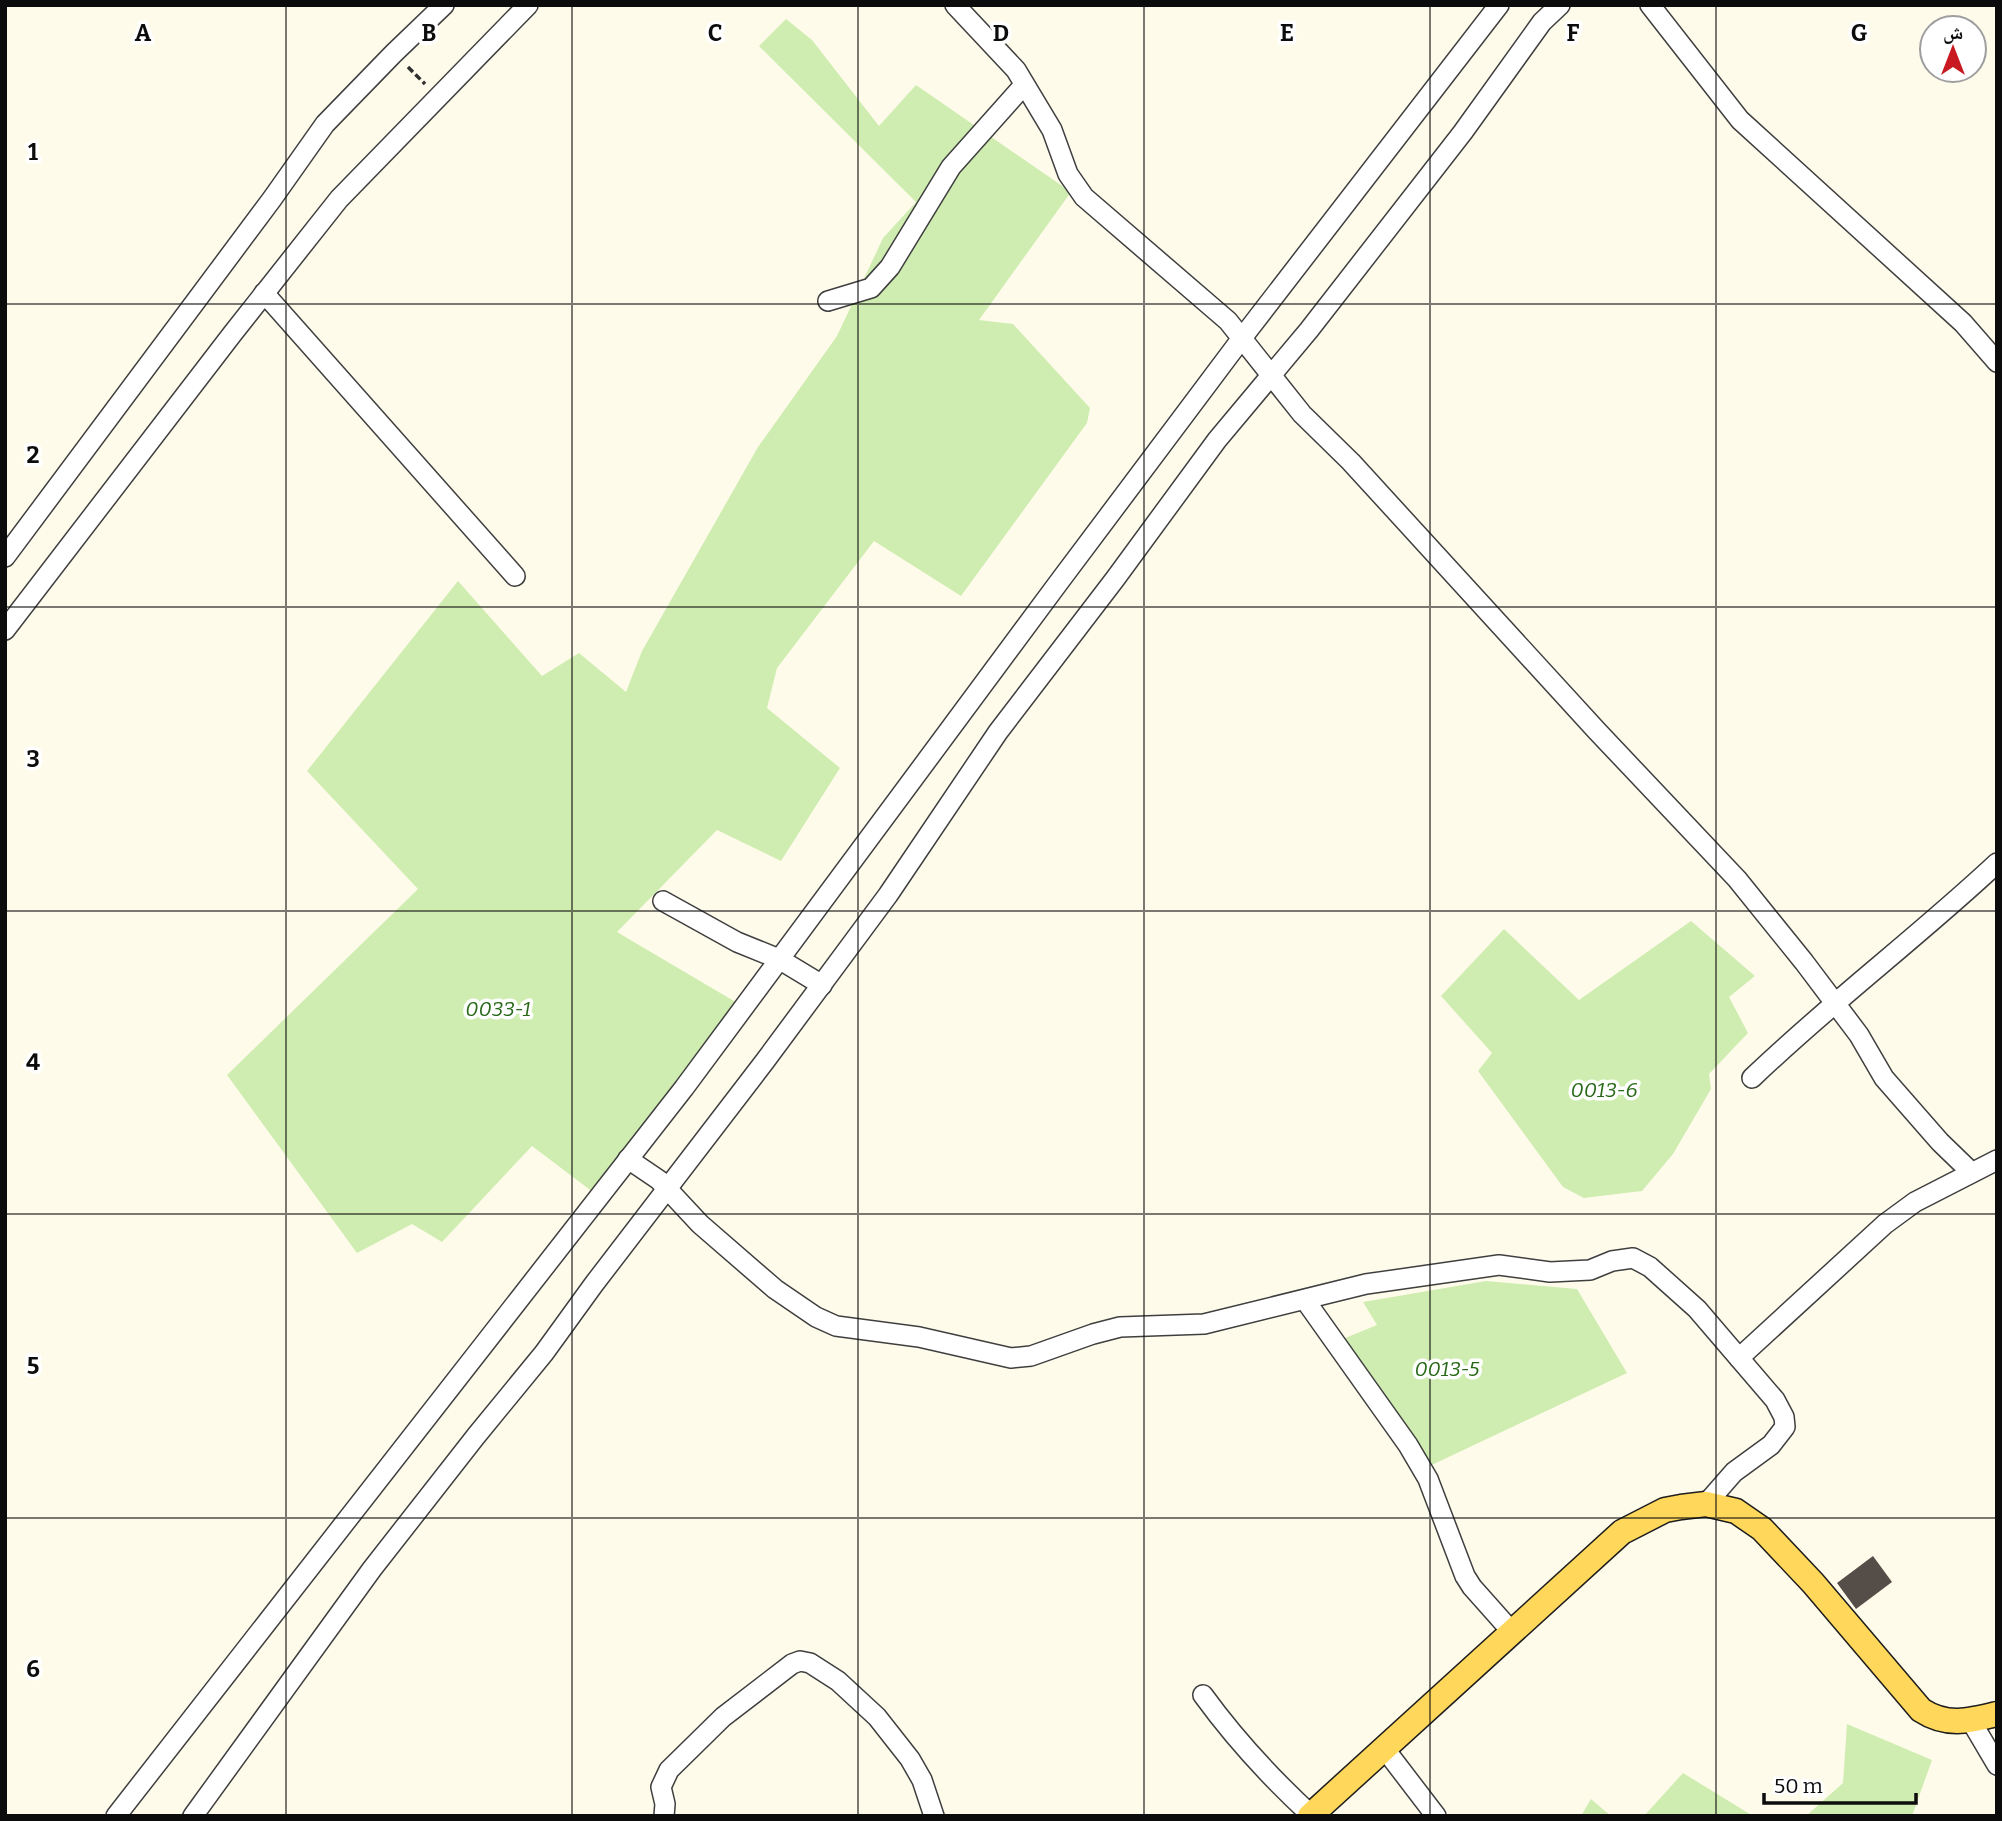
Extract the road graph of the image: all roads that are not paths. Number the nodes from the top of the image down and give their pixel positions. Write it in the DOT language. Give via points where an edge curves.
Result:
graph roads {
  1 [pos="444,5"];
  2 [pos="528,5"];
  3 [pos="955,5"];
  4 [pos="1499,5"];
  5 [pos="1560,5"];
  6 [pos="1650,5"];
  7 [pos="1024,85"];
  8 [pos="264,293"];
  9 [pos="828,301"];
  10 [pos="1242,338"];
  11 [pos="1997,362"];
  12 [pos="1271,375"];
  13 [pos="5,557"];
  14 [pos="515,576"];
  15 [pos="5,630"];
  16 [pos="1997,863"];
  17 [pos="663,901"];
  18 [pos="779,959"];
  19 [pos="822,985"];
  20 [pos="1836,1004"];
  21 [pos="1752,1078"];
  22 [pos="1997,1160"];
  23 [pos="632,1162"];
  24 [pos="1971,1172"];
  25 [pos="663,1185"];
  26 [pos="1305,1300"];
  27 [pos="1739,1358"];
  28 [pos="1706,1504"];
  29 [pos="1512,1632"];
  30 [pos="1203,1695"];
  31 [pos="1997,1714"];
  32 [pos="1971,1721"];
  33 [pos="1384,1748"];
  34 [pos="1997,1765"];
  35 [pos="116,1816"];
  36 [pos="193,1816"];
  37 [pos="664,1816"];
  38 [pos="934,1816"];
  39 [pos="1311,1816"];
  40 [pos="1436,1816"];
  1 -- 13 [label="street" via="325,124"];
  2 -- 8 [label="street" via="338,199"];
  3 -- 7 [label="street" via="1016,70"];
  4 -- 10 [label="street"];
  5 -- 12 [label="street" via="1542,22 1463,132"];
  6 -- 11 [label="street" via="1740,120 1963,323"];
  7 -- 9 [label="street" via="951,167 890,267 871,288"];
  7 -- 10 [label="street" via="1084,197"];
  8 -- 14 [label="street"];
  8 -- 15 [label="street"];
  10 -- 12 [label="street"];
  10 -- 18 [label="street"];
  12 -- 19 [label="street" via="998,732"];
  12 -- 20 [label="street" via="1302,414 1737,879"];
  16 -- 20 [label="street"];
  17 -- 18 [label="street" via="737,942"];
  18 -- 19 [label="street"];
  18 -- 23 [label="street"];
  19 -- 25 [label="street"];
  20 -- 21 [label="street"];
  20 -- 24 [label="street" via="1890,1086"];
  22 -- 24 [label="street"];
  23 -- 25 [label="street"];
  23 -- 35 [label="street"];
  24 -- 27 [label="street" via="1885,1224"];
  25 -- 26 [label="street" via="728,1249 816,1317 836,1326 919,1337 1011,1358 1031,1356 1120,1327 1205,1324"];
  25 -- 36 [label="street" via="544,1353 372,1569"];
  26 -- 27 [label="street" via="1366,1284 1499,1265 1550,1272 1590,1270 1633,1258 1650,1267 1697,1309"];
  26 -- 29 [label="street" via="1408,1445 1428,1479 1465,1576"];
  27 -- 28 [label="street" via="1775,1400 1785,1427"];
  28 -- 29 [label="main road" via="1665,1510 1622,1532"];
  28 -- 32 [label="main road" via="1736,1511 1762,1529 1922,1710 1940,1720"];
  29 -- 33 [label="main road"];
  30 -- 39 [label="street" via="1239,1742"];
  31 -- 32 [label="main road"];
  32 -- 34 [label="street"];
  33 -- 39 [label="main road"];
  33 -- 40 [label="street"];
  37 -- 38 [label="street" via="662,1787 669,1770 723,1717 800,1661 838,1681 877,1717 910,1759"];
}
